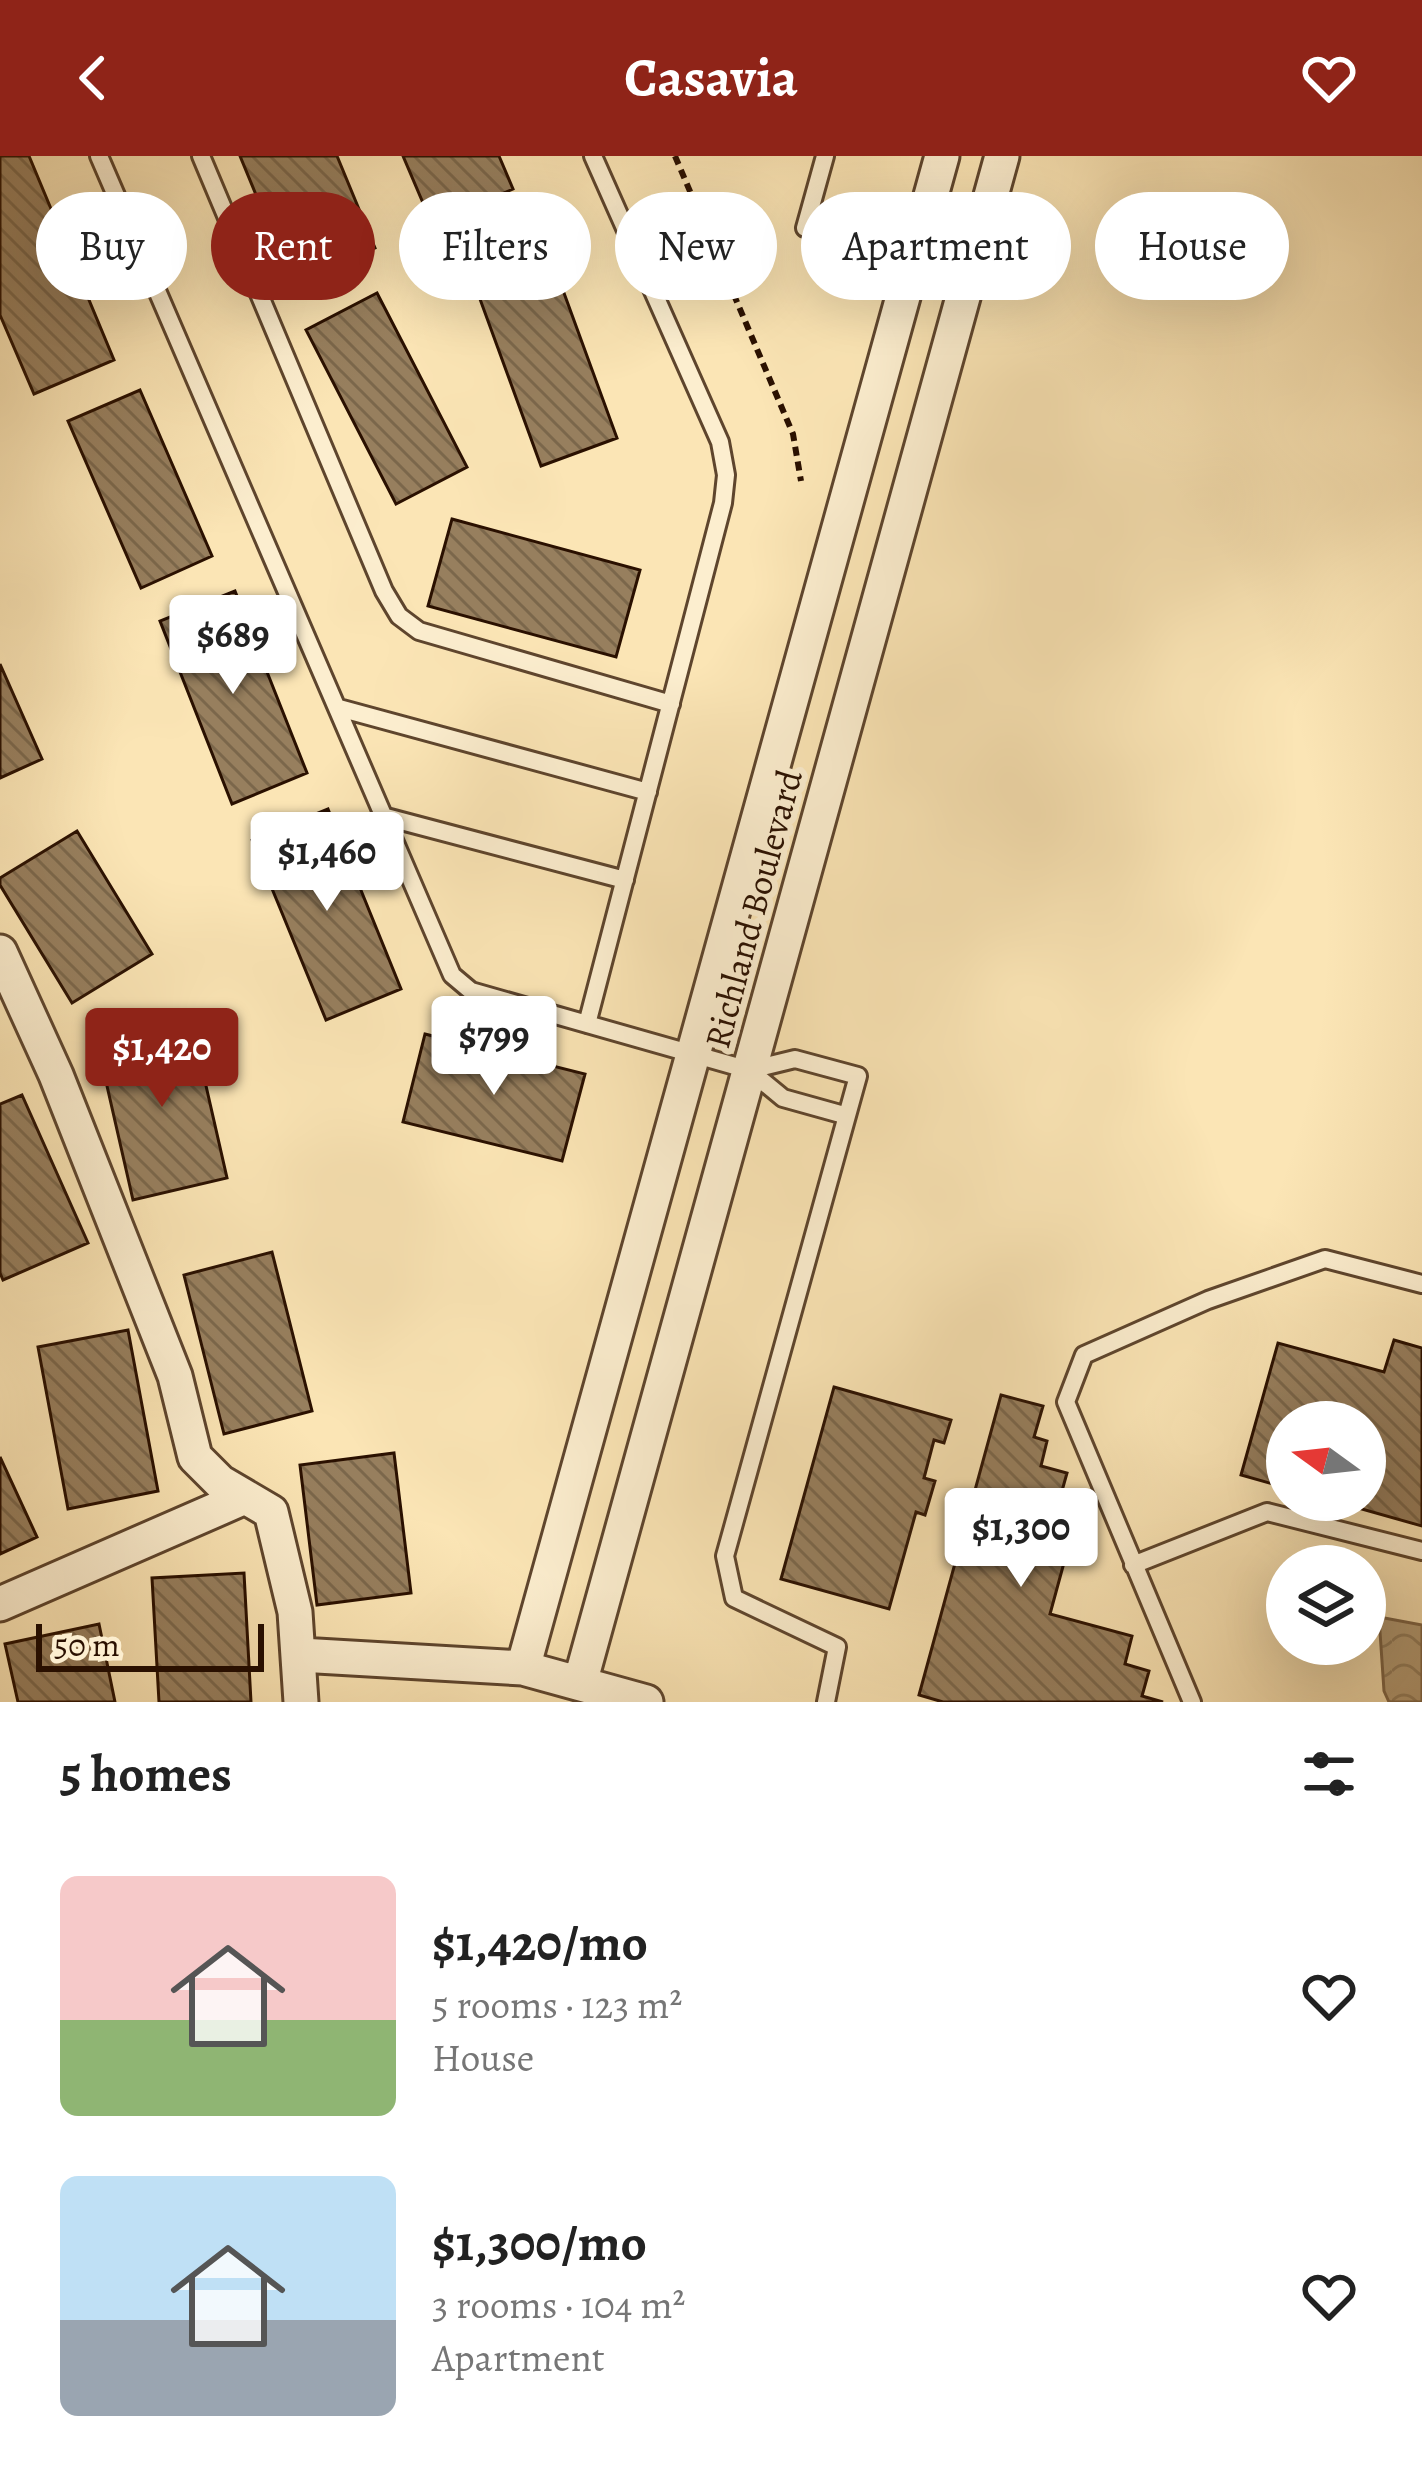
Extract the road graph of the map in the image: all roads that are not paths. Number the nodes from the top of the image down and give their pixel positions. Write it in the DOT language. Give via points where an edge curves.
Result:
graph roads {
  1 [pos="99,156"];
  2 [pos="201,156"];
  3 [pos="593,156"];
  4 [pos="825,156"];
  5 [pos="942,156"];
  6 [pos="1001,156"];
  7 [pos="815,192"];
  8 [pos="671,704"];
  9 [pos="339,708"];
  10 [pos="648,792"];
  11 [pos="386,817"];
  12 [pos="625,880"];
  13 [pos="0,952"];
  14 [pos="587,1024"];
  15 [pos="693,1056"];
  16 [pos="749,1070"];
  17 [pos="844,1115"];
  18 [pos="1422,1284"];
  19 [pos="245,1497"];
  20 [pos="1422,1551"];
  21 [pos="1133,1564"];
  22 [pos="0,1604"];
  23 [pos="300,1655"];
  24 [pos="523,1668"];
  25 [pos="580,1683"];
  26 [pos="302,1702"];
  27 [pos="646,1702"];
  28 [pos="826,1702"];
  29 [pos="1192,1702"];
  1 -- 9 [label="lane"];
  2 -- 8 [label="lane" via="399,616 419,631"];
  3 -- 8 [label="lane" via="720,442 726,475"];
  4 -- 7 [label="lane"];
  5 -- 15 [label="street, Richland Boulevard"];
  6 -- 16 [label="street, Richland Boulevard"];
  8 -- 10 [label="lane"];
  9 -- 10 [label="lane"];
  9 -- 11 [label="lane"];
  10 -- 12 [label="lane"];
  11 -- 12 [label="lane"];
  11 -- 14 [label="lane" via="452,974 471,992"];
  12 -- 14 [label="lane"];
  13 -- 19 [label="street" via="175,1376 195,1457"];
  14 -- 15 [label="lane"];
  15 -- 16 [label="lane"];
  15 -- 24 [label="street, Richland Boulevard"];
  16 -- 17 [label="lane" via="783,1098"];
  16 -- 17 [label="lane" via="795,1059 857,1076"];
  16 -- 25 [label="street, Richland Boulevard"];
  17 -- 28 [label="lane" via="725,1556 734,1598 837,1646"];
  18 -- 21 [label="lane" via="1325,1259 1084,1355 1066,1402"];
  19 -- 22 [label="street"];
  19 -- 23 [label="street" via="271,1512"];
  20 -- 21 [label="lane" via="1267,1512"];
  21 -- 29 [label="lane"];
  23 -- 24 [label="street"];
  23 -- 26 [label="street"];
  24 -- 25 [label="street"];
  25 -- 27 [label="street"];
}
